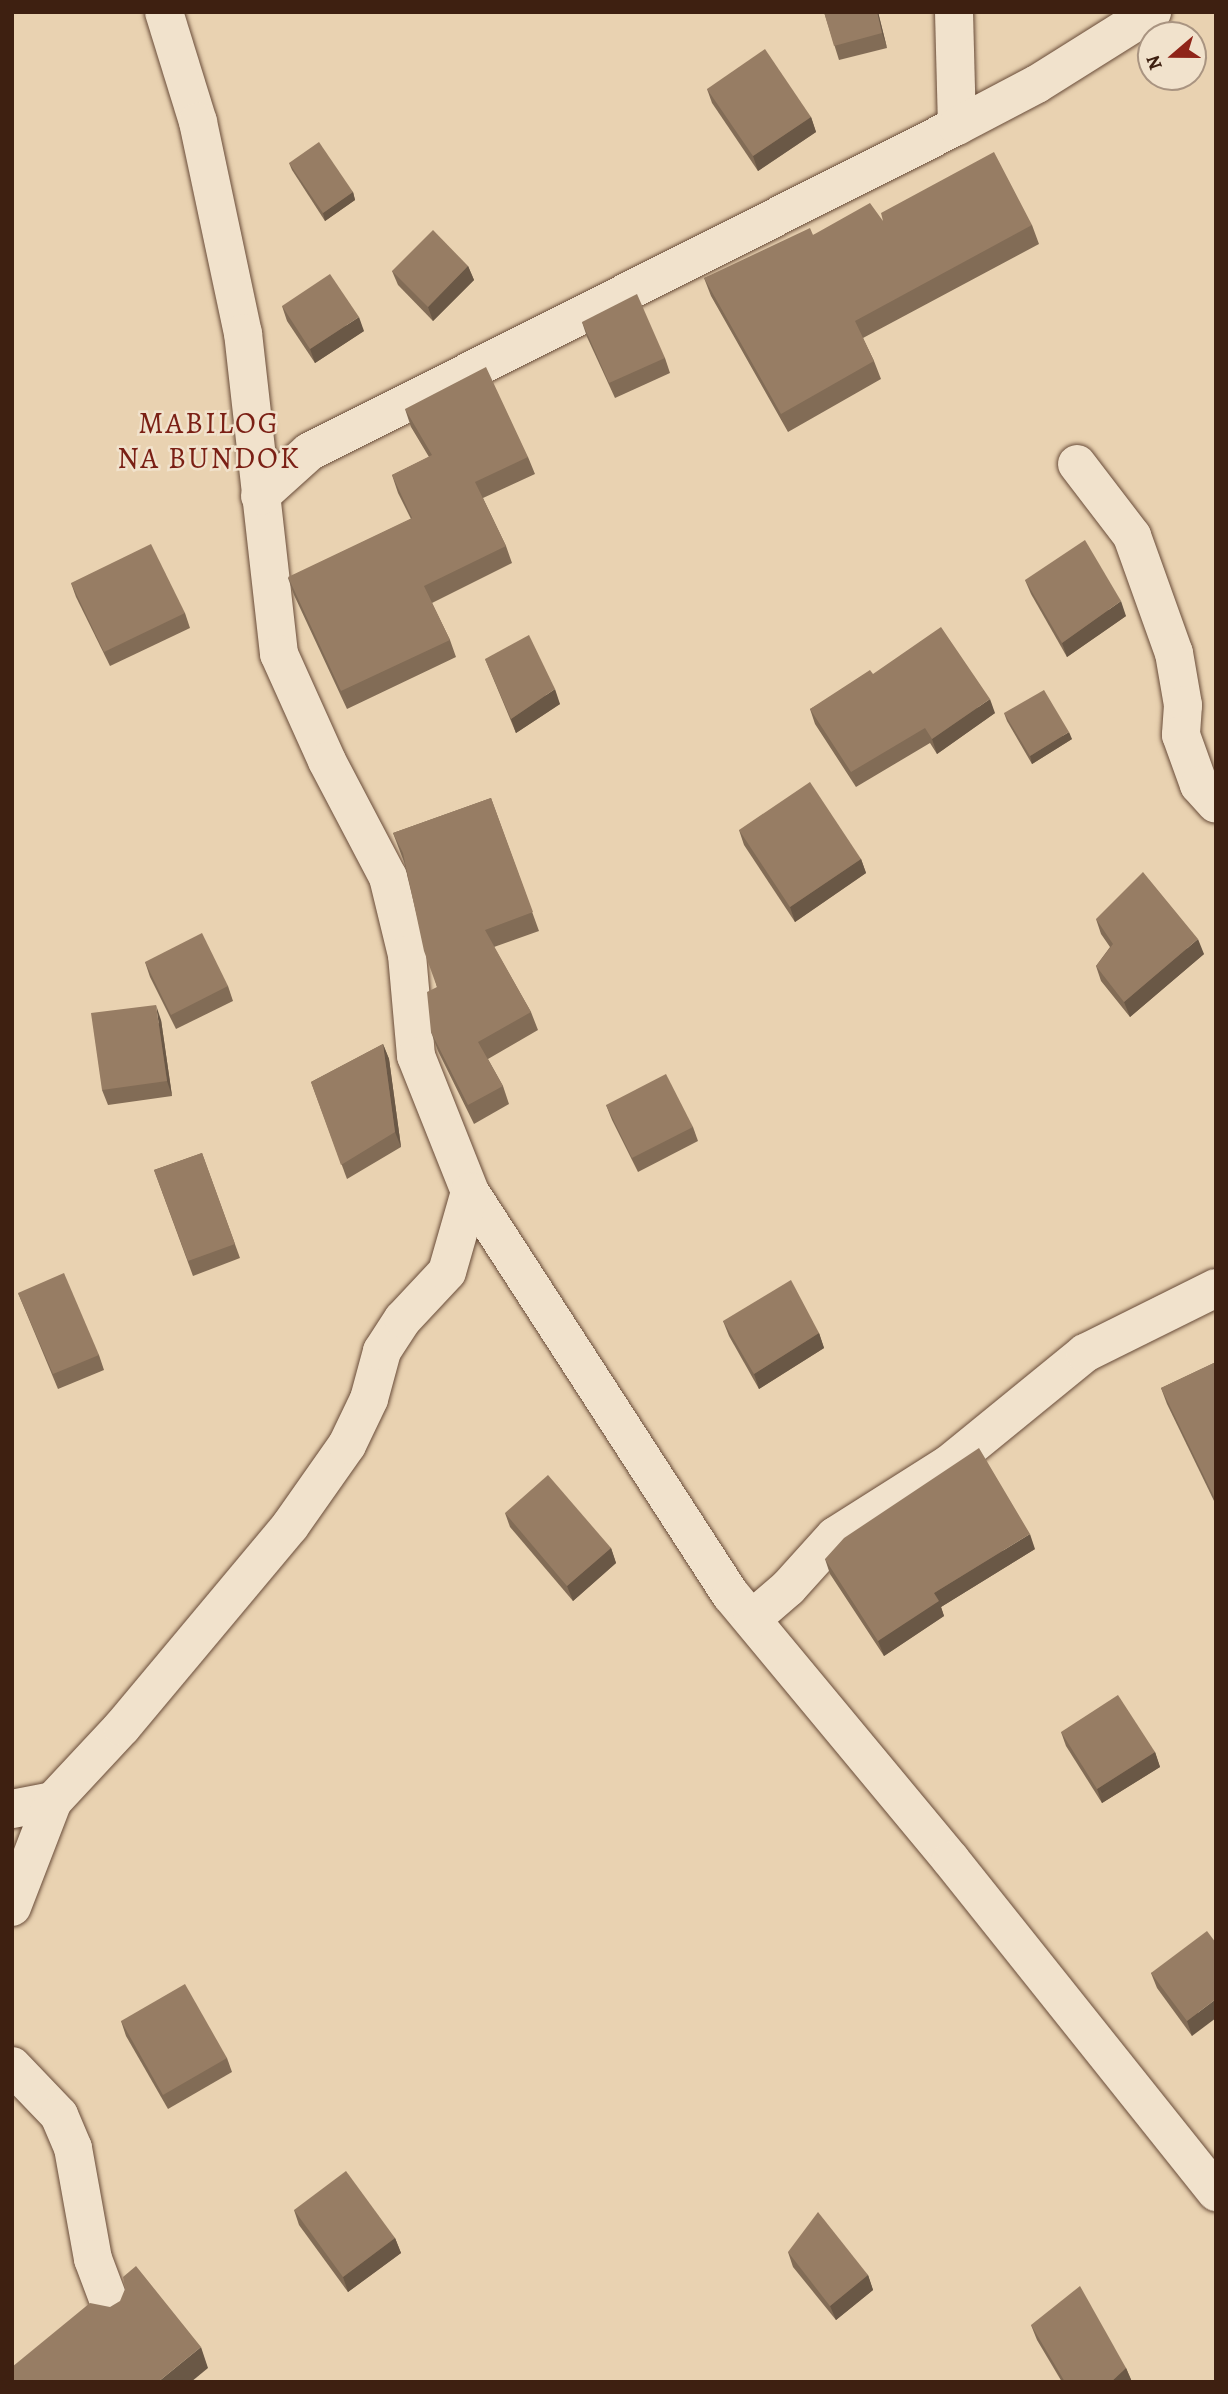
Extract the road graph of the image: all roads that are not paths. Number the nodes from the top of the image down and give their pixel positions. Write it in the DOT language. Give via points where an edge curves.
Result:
graph roads {
  1 [pos="164,12"];
  2 [pos="954,12"];
  3 [pos="1152,12"];
  4 [pos="957,126"];
  5 [pos="1077,464"];
  6 [pos="260,496"];
  7 [pos="1216,804"];
  8 [pos="470,1192"];
  9 [pos="1216,1288"];
  10 [pos="752,1619"];
  11 [pos="53,1801"];
  12 [pos="12,1809"];
  13 [pos="12,1907"];
  14 [pos="12,2066"];
  15 [pos="1216,2192"];
  16 [pos="111,2307"];
  1 -- 6 [label="street" via="198,122 243,333"];
  2 -- 4 [label="street"];
  3 -- 4 [label="street" via="1037,84"];
  4 -- 6 [label="street" via="309,452"];
  5 -- 7 [label="street" via="1132,536 1174,653 1183,705 1181,735 1199,785"];
  6 -- 8 [label="street" via="279,654 327,761 388,877 407,955 415,1056"];
  8 -- 10 [label="street" via="731,1595"];
  8 -- 11 [label="street" via="447,1272 403,1319 382,1352 369,1399 347,1445 290,1526 122,1727"];
  9 -- 10 [label="street" via="1085,1353 949,1464 835,1536 788,1588"];
  10 -- 15 [label="street"];
  11 -- 12 [label="street"];
  11 -- 13 [label="street"];
  14 -- 16 [label="street" via="59,2115 82,2185 93,2259"];
}
